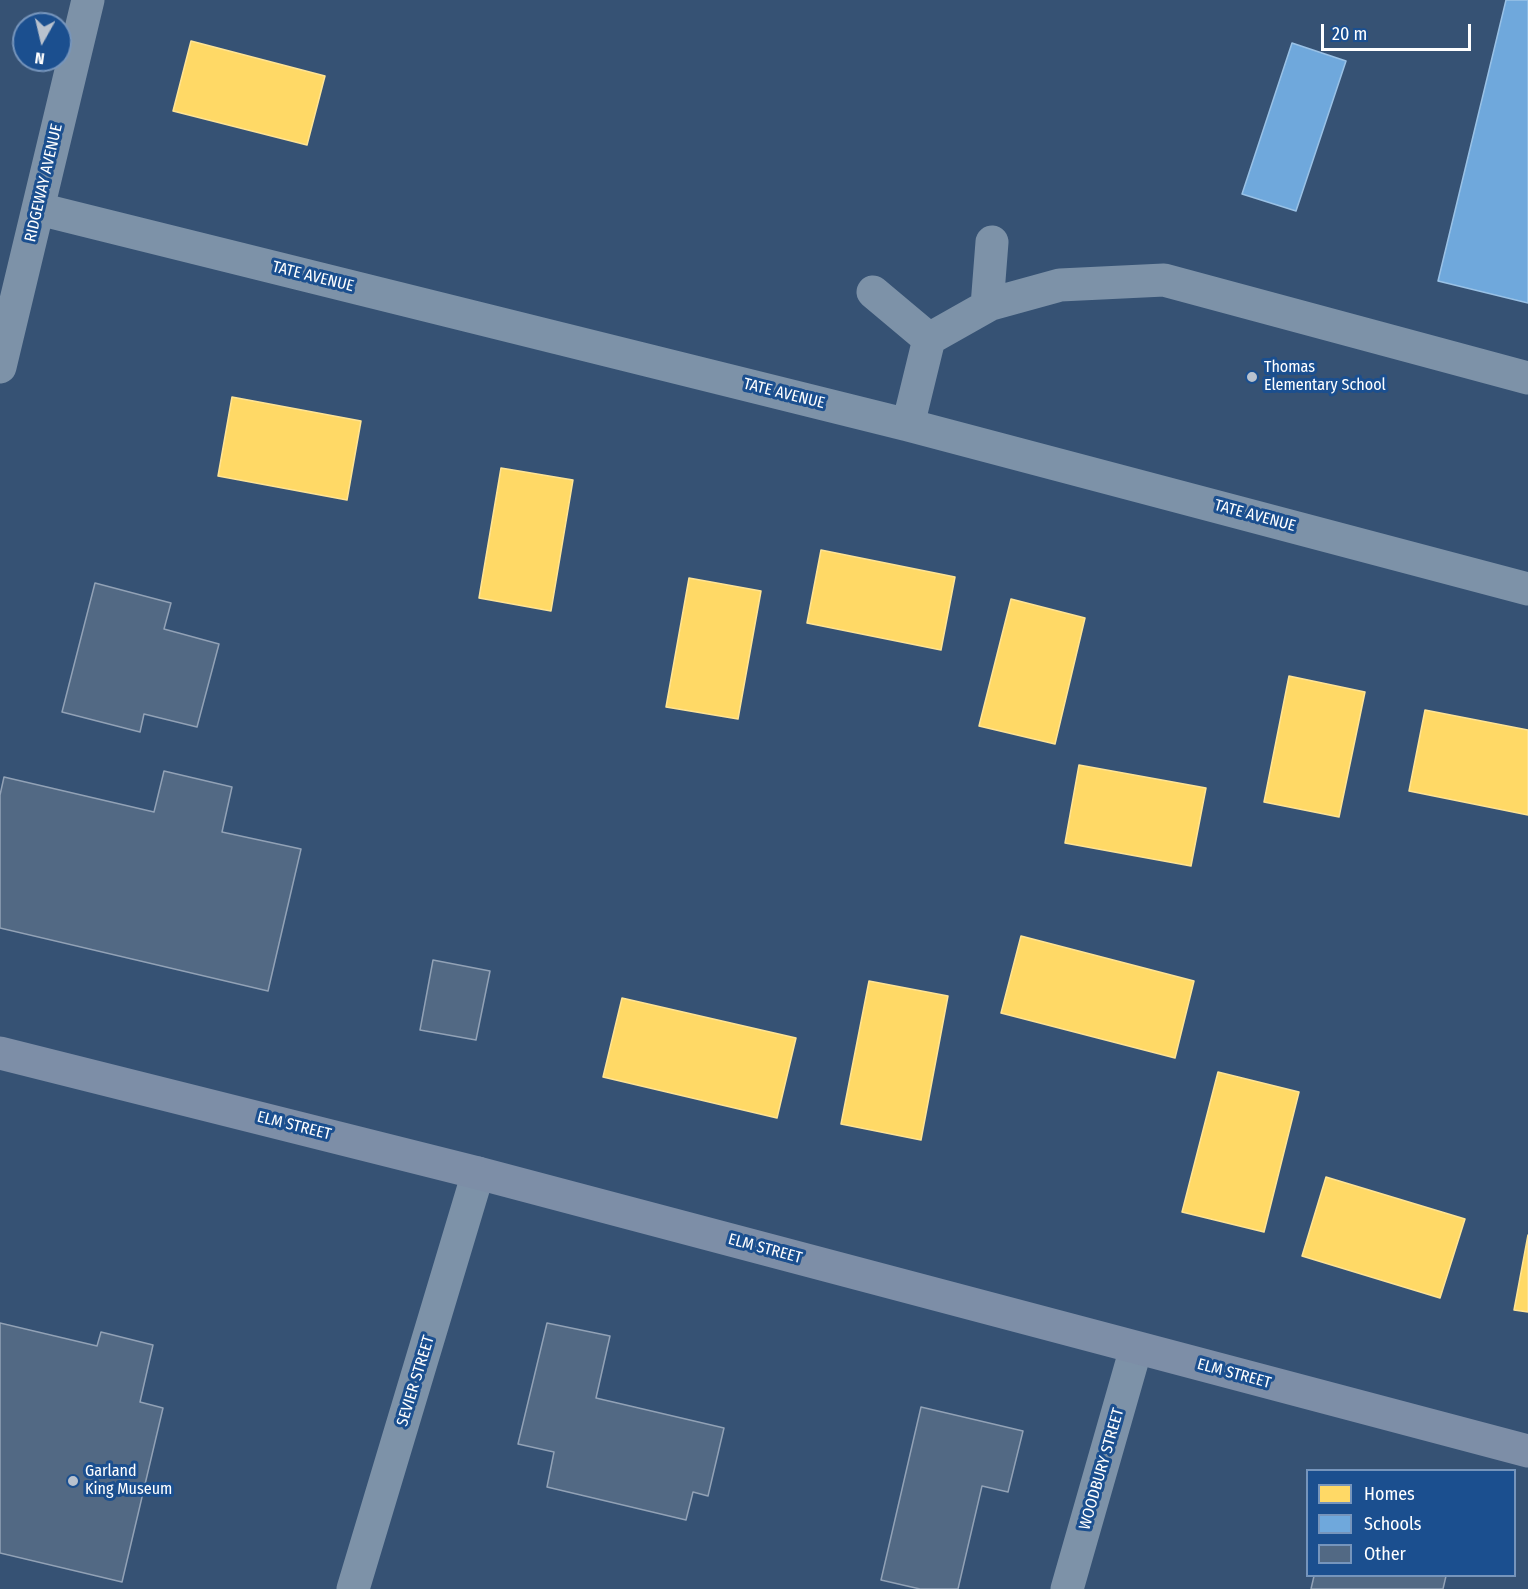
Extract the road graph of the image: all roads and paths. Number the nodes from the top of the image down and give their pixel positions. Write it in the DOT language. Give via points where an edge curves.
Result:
graph roads {
  1 [pos="88,0"];
  2 [pos="39,208"];
  3 [pos="992,242"];
  4 [pos="873,292"];
  5 [pos="987,306"];
  6 [pos="929,339"];
  7 [pos="0,367"];
  8 [pos="1528,378"];
  9 [pos="908,425"];
  10 [pos="1528,589"];
  11 [pos="0,1053"];
  12 [pos="478,1173"];
  13 [pos="1136,1348"];
  14 [pos="1528,1451"];
  15 [pos="353,1589"];
  16 [pos="1067,1589"];
  1 -- 2 [label="street, RIDGEWAY AVENUE"];
  2 -- 7 [label="street, RIDGEWAY AVENUE"];
  2 -- 9 [label="street, TATE AVENUE"];
  3 -- 5 [label="street"];
  4 -- 6 [label="street"];
  5 -- 6 [label="street"];
  5 -- 8 [label="street" via="1060,285 1164,280"];
  6 -- 9 [label="street"];
  9 -- 10 [label="street, TATE AVENUE"];
  11 -- 12 [label="main road, ELM STREET"];
  12 -- 13 [label="main road, ELM STREET"];
  12 -- 15 [label="street, SEVIER STREET"];
  13 -- 14 [label="main road, ELM STREET"];
  13 -- 16 [label="street, WOODBURY STREET"];
}
